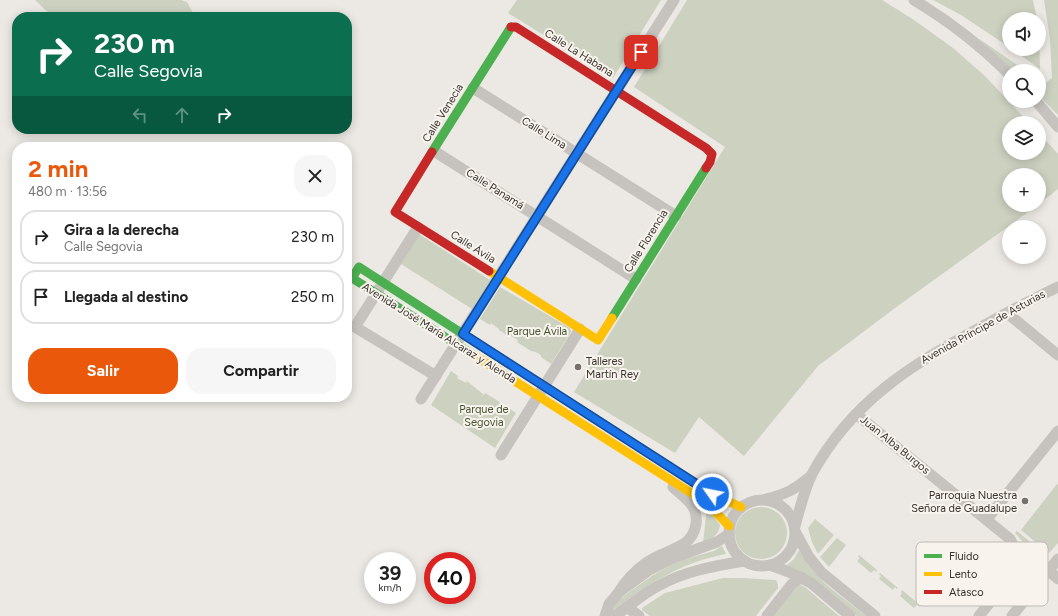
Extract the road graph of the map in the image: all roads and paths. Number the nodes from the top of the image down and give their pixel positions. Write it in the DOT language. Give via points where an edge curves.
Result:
graph roads {
  1 [pos="674,0"];
  2 [pos="914,0"];
  3 [pos="511,27"];
  4 [pos="1002,67"];
  5 [pos="473,88"];
  6 [pos="616,91"];
  7 [pos="1042,108"];
  8 [pos="1058,127"];
  9 [pos="434,151"];
  10 [pos="577,153"];
  11 [pos="712,154"];
  12 [pos="396,212"];
  13 [pos="537,216"];
  14 [pos="676,216"];
  15 [pos="418,227"];
  16 [pos="499,277"];
  17 [pos="636,279"];
  18 [pos="383,283"];
  19 [pos="1058,287"];
  20 [pos="376,294"];
  21 [pos="1007,313"];
  22 [pos="580,329"];
  23 [pos="463,334"];
  24 [pos="598,340"];
  25 [pos="456,344"];
  26 [pos="1058,355"];
  27 [pos="436,376"];
  28 [pos="544,386"];
  29 [pos="538,396"];
  30 [pos="421,399"];
  31 [pos="856,414"];
  32 [pos="1058,431"];
  33 [pos="501,455"];
  34 [pos="655,470"];
  35 [pos="812,475"];
  36 [pos="766,500"];
  37 [pos="741,507"];
  38 [pos="986,519"];
  39 [pos="795,529"];
  40 [pos="729,530"];
  41 [pos="1012,542"];
  42 [pos="1058,559"];
  43 [pos="744,561"];
  44 [pos="770,565"];
  45 [pos="1048,571"];
  46 [pos="801,577"];
  47 [pos="1058,579"];
  48 [pos="619,592"];
  49 [pos="987,606"];
  50 [pos="1020,606"];
  51 [pos="627,607"];
  52 [pos="605,616"];
  53 [pos="615,616"];
  54 [pos="639,616"];
  55 [pos="767,616"];
  56 [pos="850,616"];
  57 [pos="875,616"];
  58 [pos="979,616"];
  59 [pos="1012,616"];
  1 -- 6 [label="street"];
  2 -- 4 [label="street" via="954,26"];
  3 -- 5 [label="street, Calle Venecia"];
  3 -- 6 [label="street, Calle La Habana" via="516,27"];
  5 -- 9 [label="street, Calle Venecia"];
  5 -- 10 [label="street, Calle Lima"];
  6 -- 10 [label="street"];
  6 -- 11 [label="street, Calle La Habana"];
  7 -- 8 [label="street"];
  9 -- 12 [label="street, Calle Venecia"];
  9 -- 13 [label="street, Calle Panamá"];
  10 -- 13 [label="street"];
  10 -- 14 [label="street, Calle Lima"];
  11 -- 14 [label="street, Calle Florencia" via="710,162"];
  12 -- 15 [label="street, Calle Ávila"];
  13 -- 16 [label="street"];
  13 -- 17 [label="street, Calle Panamá"];
  14 -- 17 [label="street, Calle Florencia"];
  15 -- 16 [label="street, Calle Ávila"];
  15 -- 18 [label="street"];
  16 -- 22 [label="street, Calle Ávila"];
  16 -- 23 [label="street"];
  17 -- 24 [label="street, Calle Florencia"];
  18 -- 20 [label="street"];
  18 -- 20 [label="street, Avenida José María Alcaraz y Alenda" via="359,267 352,278"];
  18 -- 23 [label="street, Avenida José María Alcaraz y Alenda"];
  19 -- 21 [label="street, Avenida Príncipe de Asturias"];
  20 -- 25 [label="street, Avenida José María Alcaraz y Alenda"];
  20 -- 27 [label="street" via="355,327"];
  21 -- 26 [label="street"];
  21 -- 31 [label="street, Avenida Príncipe de Asturias" via="940,348 886,386"];
  22 -- 24 [label="street, Calle Ávila"];
  22 -- 28 [label="street"];
  23 -- 25 [label="street"];
  23 -- 28 [label="street, Avenida José María Alcaraz y Alenda"];
  25 -- 27 [label="street"];
  25 -- 29 [label="street, Avenida José María Alcaraz y Alenda"];
  27 -- 30 [label="street"];
  28 -- 29 [label="street"];
  28 -- 37 [label="street, Avenida José María Alcaraz y Alenda" via="712,494"];
  29 -- 33 [label="street"];
  29 -- 34 [label="street, Avenida José María Alcaraz y Alenda"];
  31 -- 35 [label="street, Avenida Príncipe de Asturias" via="828,448"];
  31 -- 38 [label="street, Juan Alba Burgos"];
  32 -- 38 [label="street"];
  34 -- 40 [label="street, Avenida José María Alcaraz y Alenda" via="707,503"];
  34 -- 48 [label="street, Avenida José María Alcaraz y Alenda" via="691,504 696,515 696,525 692,537 685,544 646,563 628,578"];
  35 -- 36 [label="street, Avenida Príncipe de Asturias" via="795,489"];
  35 -- 39 [label="street, Avenida Príncipe de Asturias"];
  36 -- 37 [label="street" via="749,502"];
  36 -- 39 [label="street" via="777,503 786,510 793,519"];
  37 -- 40 [label="street" via="732,519"];
  38 -- 41 [label="street, Juan Alba Burgos"];
  39 -- 44 [label="street" via="794,544 788,554"];
  39 -- 57 [label="street" via="809,557 821,572"];
  40 -- 43 [label="street" via="731,544 736,554"];
  40 -- 48 [label="street" via="716,542 674,557 649,570"];
  42 -- 45 [label="street"];
  43 -- 44 [label="street" via="756,566"];
  43 -- 51 [label="street" via="706,567 683,574 657,586"];
  44 -- 46 [label="street"];
  45 -- 47 [label="street"];
  46 -- 55 [label="street" via="792,584"];
  46 -- 56 [label="street"];
  48 -- 52 [label="street" via="609,604"];
  49 -- 58 [label="street"];
  50 -- 59 [label="street"];
  51 -- 53 [label="street"];
  51 -- 54 [label="street"];
}
